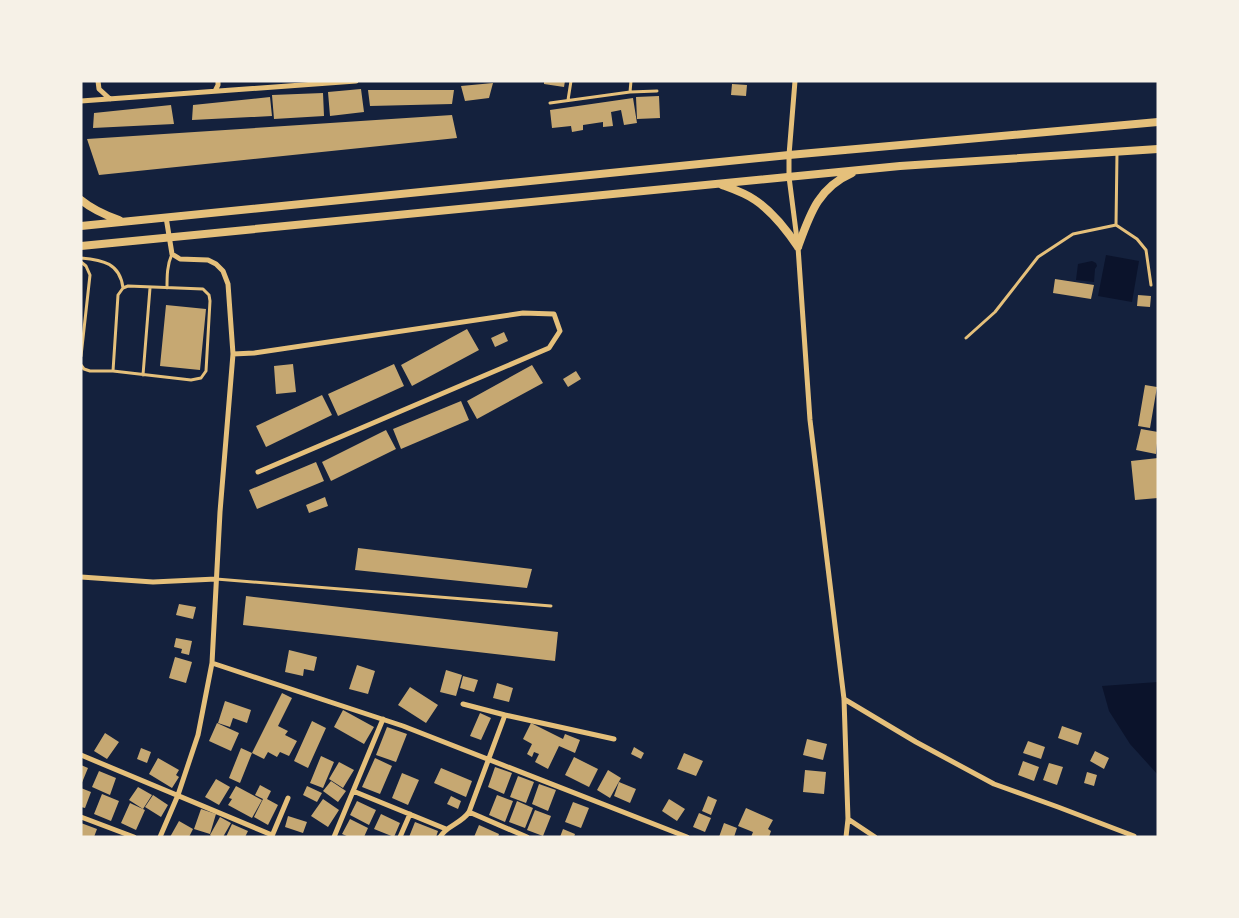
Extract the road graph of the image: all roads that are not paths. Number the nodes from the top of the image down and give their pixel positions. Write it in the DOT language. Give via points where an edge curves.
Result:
graph roads {
  1 [pos="98,81"];
  2 [pos="218,81"];
  3 [pos="356,81"];
  4 [pos="570,81"];
  5 [pos="631,81"];
  6 [pos="795,81"];
  7 [pos="214,91"];
  8 [pos="657,91"];
  9 [pos="630,92"];
  10 [pos="110,99"];
  11 [pos="568,100"];
  12 [pos="81,101"];
  13 [pos="550,103"];
  14 [pos="1158,122"];
  15 [pos="1158,149"];
  16 [pos="1116,152"];
  17 [pos="789,155"];
  18 [pos="858,170"];
  19 [pos="789,177"];
  20 [pos="720,184"];
  21 [pos="81,200"];
  22 [pos="166,217"];
  23 [pos="124,221"];
  24 [pos="1116,225"];
  25 [pos="81,226"];
  26 [pos="169,238"];
  27 [pos="81,246"];
  28 [pos="798,247"];
  29 [pos="172,254"];
  30 [pos="81,258"];
  31 [pos="81,262"];
  32 [pos="1151,285"];
  33 [pos="123,288"];
  34 [pos="150,288"];
  35 [pos="167,288"];
  36 [pos="966,338"];
  37 [pos="232,354"];
  38 [pos="81,356"];
  39 [pos="81,365"];
  40 [pos="113,371"];
  41 [pos="143,375"];
  42 [pos="258,472"];
  43 [pos="81,577"];
  44 [pos="216,579"];
  45 [pos="551,606"];
  46 [pos="212,663"];
  47 [pos="844,699"];
  48 [pos="463,704"];
  49 [pos="505,715"];
  50 [pos="383,720"];
  51 [pos="614,739"];
  52 [pos="81,755"];
  53 [pos="488,760"];
  54 [pos="353,791"];
  55 [pos="178,795"];
  56 [pos="288,798"];
  57 [pos="469,812"];
  58 [pos="410,814"];
  59 [pos="81,817"];
  60 [pos="848,819"];
  61 [pos="446,829"];
  62 [pos="272,836"];
  63 [pos="1134,836"];
  64 [pos="134,837"];
  65 [pos="160,837"];
  66 [pos="334,837"];
  67 [pos="400,837"];
  68 [pos="440,837"];
  69 [pos="527,837"];
  70 [pos="687,837"];
  71 [pos="846,837"];
  72 [pos="875,837"];
  1 -- 10 [label="street" via="100,89"];
  2 -- 7 [label="street"];
  3 -- 7 [label="street"];
  4 -- 11 [label="lane"];
  5 -- 9 [label="lane"];
  6 -- 17 [label="street"];
  7 -- 10 [label="street"];
  8 -- 9 [label="lane"];
  9 -- 11 [label="lane"];
  10 -- 12 [label="street"];
  11 -- 13 [label="lane"];
  14 -- 17 [label="street"];
  15 -- 16 [label="street"];
  16 -- 18 [label="street"];
  16 -- 24 [label="lane"];
  17 -- 19 [label="street"];
  17 -- 22 [label="street"];
  18 -- 19 [label="street"];
  18 -- 28 [label="street" via="843,177 821,196 811,211"];
  19 -- 20 [label="street"];
  19 -- 28 [label="street"];
  20 -- 26 [label="street"];
  20 -- 28 [label="street" via="759,203"];
  21 -- 23 [label="street" via="106,216"];
  22 -- 23 [label="street"];
  22 -- 26 [label="street"];
  23 -- 25 [label="street"];
  24 -- 32 [label="lane" via="1137,239 1146,250"];
  24 -- 36 [label="lane" via="1073,234 1038,257 995,312"];
  26 -- 27 [label="street"];
  26 -- 29 [label="street"];
  28 -- 47 [label="street" via="810,420"];
  29 -- 35 [label="lane"];
  29 -- 37 [label="street" via="180,259 208,260 223,271 228,284"];
  30 -- 33 [label="lane" via="106,262 117,270"];
  31 -- 38 [label="lane" via="90,275"];
  33 -- 34 [label="lane"];
  33 -- 40 [label="lane" via="118,295"];
  34 -- 35 [label="lane"];
  34 -- 41 [label="lane"];
  35 -- 41 [label="lane" via="203,290 209,295 206,371 201,378 191,380"];
  37 -- 42 [label="street" via="523,313 554,314 560,331 549,348"];
  37 -- 44 [label="street"];
  39 -- 40 [label="lane" via="90,371"];
  40 -- 41 [label="lane"];
  43 -- 44 [label="street" via="153,582"];
  44 -- 45 [label="lane"];
  44 -- 46 [label="street"];
  46 -- 50 [label="street"];
  46 -- 55 [label="street" via="198,735"];
  47 -- 60 [label="street"];
  47 -- 63 [label="street" via="994,784"];
  48 -- 49 [label="street"];
  49 -- 51 [label="street"];
  49 -- 53 [label="street"];
  50 -- 53 [label="street"];
  50 -- 54 [label="street"];
  52 -- 55 [label="street"];
  53 -- 57 [label="street"];
  53 -- 70 [label="street"];
  54 -- 58 [label="street"];
  54 -- 66 [label="street"];
  55 -- 62 [label="street"];
  55 -- 65 [label="street"];
  56 -- 62 [label="street"];
  57 -- 61 [label="street" via="462,821"];
  57 -- 69 [label="street"];
  58 -- 61 [label="street"];
  58 -- 67 [label="street"];
  59 -- 64 [label="street"];
  60 -- 71 [label="street"];
  60 -- 72 [label="street"];
  61 -- 68 [label="street"];
}
